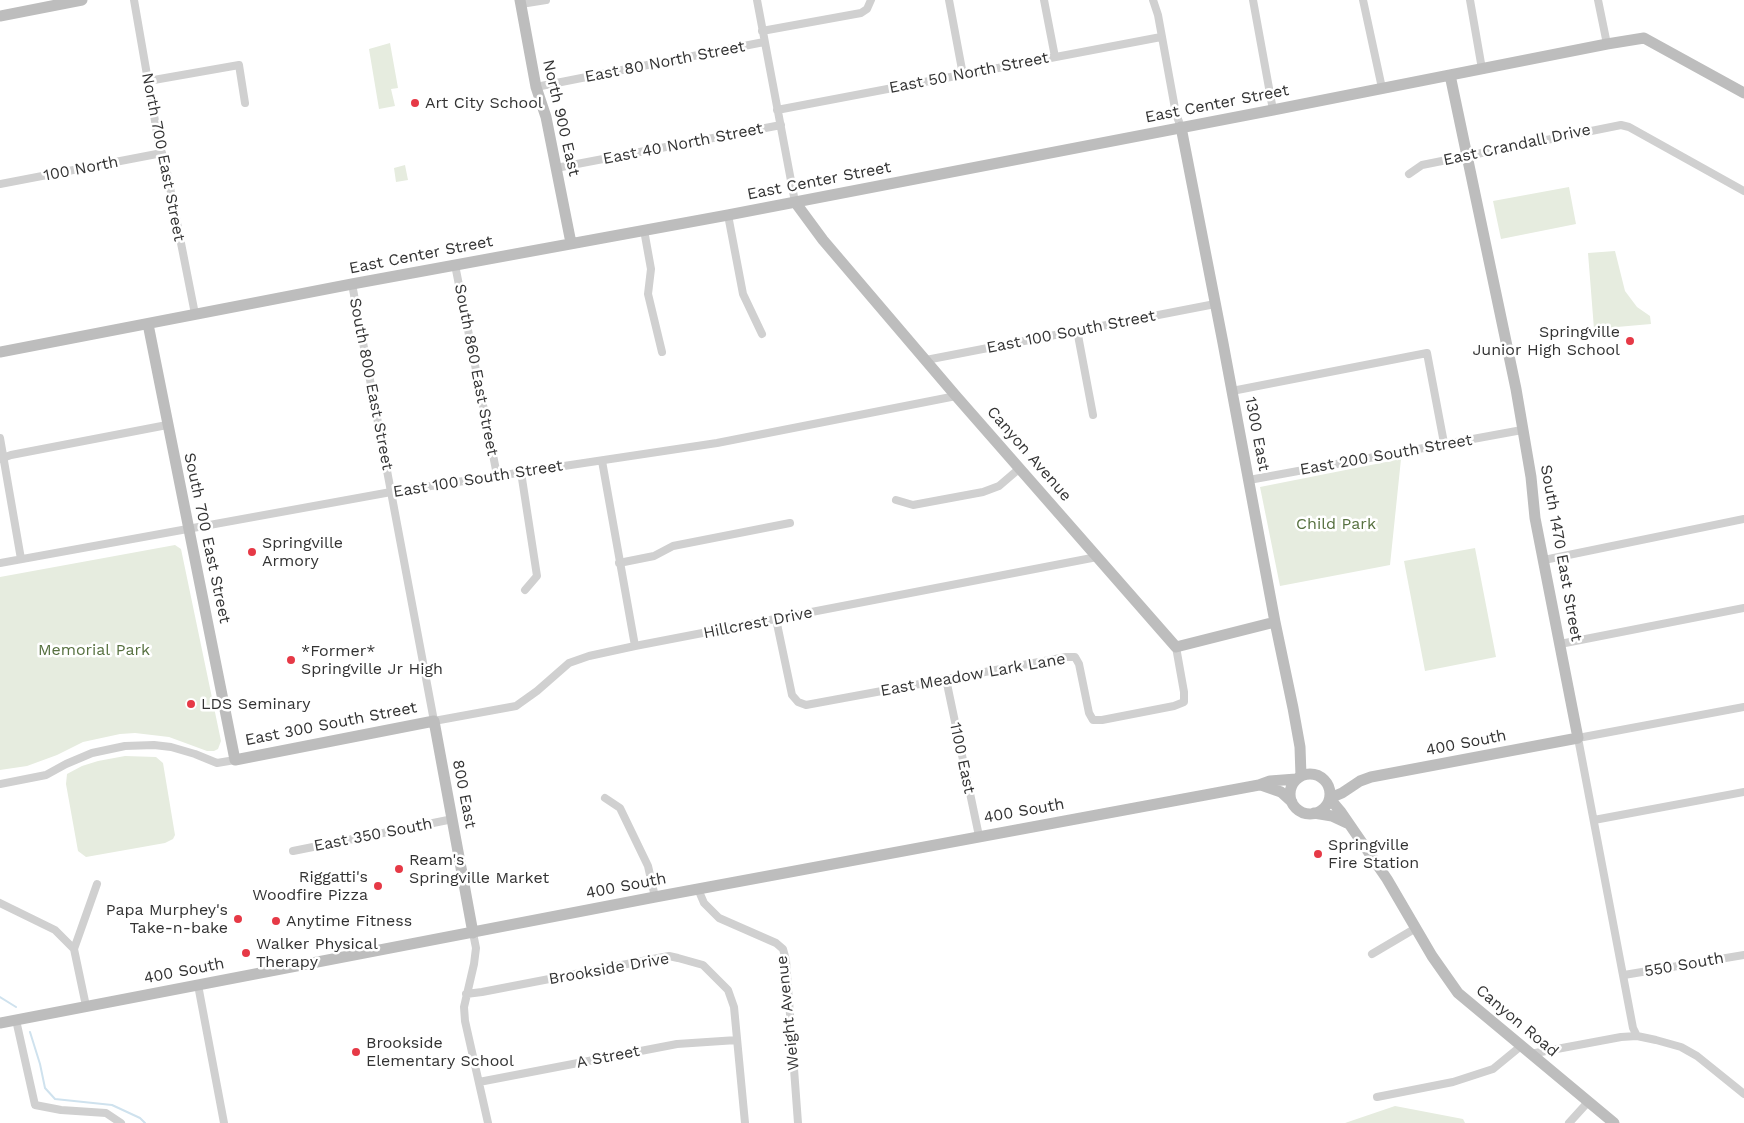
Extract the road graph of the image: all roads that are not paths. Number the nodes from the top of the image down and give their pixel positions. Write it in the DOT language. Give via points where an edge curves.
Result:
graph roads {
  1 [pos="82,0"];
  2 [pos="134,0"];
  3 [pos="546,0"];
  4 [pos="757,0"];
  5 [pos="871,0"];
  6 [pos="949,0"];
  7 [pos="1044,0"];
  8 [pos="1153,0"];
  9 [pos="1253,0"];
  10 [pos="1363,0"];
  11 [pos="1470,0"];
  12 [pos="1598,0"];
  13 [pos="521,2"];
  14 [pos="39,4"];
  15 [pos="0,16"];
  16 [pos="762,31"];
  17 [pos="1161,37"];
  18 [pos="764,42"];
  19 [pos="1607,44"];
  20 [pos="1055,57"];
  21 [pos="1482,69"];
  22 [pos="963,75"];
  23 [pos="1450,75"];
  24 [pos="148,81"];
  25 [pos="536,86"];
  26 [pos="1382,88"];
  27 [pos="1744,93"];
  28 [pos="245,103"];
  29 [pos="778,110"];
  30 [pos="1273,110"];
  31 [pos="781,125"];
  32 [pos="1180,128"];
  33 [pos="162,153"];
  34 [pos="1466,155"];
  35 [pos="556,168"];
  36 [pos="1408,174"];
  37 [pos="0,184"];
  38 [pos="1744,191"];
  39 [pos="795,202"];
  40 [pos="728,215"];
  41 [pos="644,230"];
  42 [pos="571,244"];
  43 [pos="455,265"];
  44 [pos="352,284"];
  45 [pos="1215,304"];
  46 [pos="195,314"];
  47 [pos="148,324"];
  48 [pos="1077,330"];
  49 [pos="762,334"];
  50 [pos="0,352"];
  51 [pos="662,352"];
  52 [pos="926,360"];
  53 [pos="1232,391"];
  54 [pos="956,396"];
  55 [pos="1093,415"];
  56 [pos="167,425"];
  57 [pos="1522,430"];
  58 [pos="0,438"];
  59 [pos="1444,443"];
  60 [pos="2,459"];
  61 [pos="602,461"];
  62 [pos="1020,468"];
  63 [pos="521,472"];
  64 [pos="497,475"];
  65 [pos="1249,480"];
  66 [pos="392,492"];
  67 [pos="896,500"];
  68 [pos="1744,519"];
  69 [pos="790,523"];
  70 [pos="189,529"];
  71 [pos="1097,557"];
  72 [pos="21,559"];
  73 [pos="1544,560"];
  74 [pos="620,562"];
  75 [pos="0,563"];
  76 [pos="525,590"];
  77 [pos="1744,608"];
  78 [pos="776,619"];
  79 [pos="1275,622"];
  80 [pos="1560,644"];
  81 [pos="635,646"];
  82 [pos="1176,647"];
  83 [pos="946,679"];
  84 [pos="1744,707"];
  85 [pos="434,721"];
  86 [pos="1578,738"];
  87 [pos="1300,747"];
  88 [pos="235,760"];
  89 [pos="1298,778"];
  90 [pos="1324,780"];
  91 [pos="1360,781"];
  92 [pos="0,784"];
  93 [pos="1259,785"];
  94 [pos="1350,788"];
  95 [pos="1744,792"];
  96 [pos="605,798"];
  97 [pos="1330,799"];
  98 [pos="1292,802"];
  99 [pos="1314,813"];
  100 [pos="452,819"];
  101 [pos="1594,820"];
  102 [pos="1346,821"];
  103 [pos="979,836"];
  104 [pos="293,851"];
  105 [pos="97,884"];
  106 [pos="698,889"];
  107 [pos="655,897"];
  108 [pos="0,903"];
  109 [pos="1416,928"];
  110 [pos="473,933"];
  111 [pos="74,948"];
  112 [pos="1372,954"];
  113 [pos="1744,955"];
  114 [pos="1624,975"];
  115 [pos="198,985"];
  116 [pos="466,994"];
  117 [pos="86,1006"];
  118 [pos="16,1020"];
  119 [pos="0,1023"];
  120 [pos="1637,1036"];
  121 [pos="737,1040"];
  122 [pos="1521,1046"];
  123 [pos="1530,1054"];
  124 [pos="480,1082"];
  125 [pos="1744,1094"];
  126 [pos="1377,1098"];
  127 [pos="1588,1102"];
  128 [pos="120,1123"];
  129 [pos="224,1123"];
  130 [pos="488,1123"];
  131 [pos="745,1123"];
  132 [pos="798,1123"];
  133 [pos="1569,1123"];
  134 [pos="1614,1123"];
  1 -- 14 [label="street"];
  2 -- 24 [label="street, North 700 East Street"];
  3 -- 13 [label="street"];
  4 -- 16 [label="street"];
  5 -- 16 [label="street" via="861,13"];
  6 -- 22 [label="street"];
  7 -- 20 [label="street"];
  8 -- 17 [label="street"];
  9 -- 30 [label="street"];
  10 -- 26 [label="street"];
  11 -- 21 [label="street"];
  12 -- 19 [label="street"];
  13 -- 25 [label="street, North 900 East"];
  14 -- 15 [label="street"];
  16 -- 18 [label="street"];
  17 -- 20 [label="street, East 50 North Street"];
  17 -- 32 [label="street"];
  18 -- 25 [label="street, East 80 North Street"];
  18 -- 29 [label="street"];
  19 -- 21 [label="street, East Center Street"];
  19 -- 27 [label="street, East Center Street" via="1644,38"];
  20 -- 22 [label="street, East 50 North Street"];
  21 -- 23 [label="street, East Center Street"];
  22 -- 29 [label="street, East 50 North Street"];
  23 -- 26 [label="street, East Center Street"];
  23 -- 34 [label="street, South 1470 East Street"];
  24 -- 28 [label="street" via="239,66"];
  24 -- 33 [label="street, North 700 East Street"];
  25 -- 35 [label="street, North 900 East"];
  26 -- 30 [label="street, East Center Street"];
  29 -- 31 [label="street"];
  30 -- 32 [label="street, East Center Street"];
  31 -- 35 [label="street, East 40 North Street"];
  31 -- 39 [label="street"];
  32 -- 39 [label="street, East Center Street"];
  32 -- 45 [label="street, 1300 East"];
  33 -- 37 [label="street, 100 North"];
  33 -- 46 [label="street, North 700 East Street"];
  34 -- 36 [label="street, East Crandall Drive" via="1422,165"];
  34 -- 38 [label="street, East Crandall Drive" via="1621,125"];
  34 -- 57 [label="street, South 1470 East Street" via="1498,298"];
  35 -- 42 [label="street, North 900 East"];
  39 -- 40 [label="street, East Center Street"];
  39 -- 52 [label="street, Canyon Avenue"];
  40 -- 41 [label="street, East Center Street"];
  40 -- 49 [label="street" via="743,294"];
  41 -- 42 [label="street, East Center Street"];
  41 -- 51 [label="street" via="651,269 648,294"];
  42 -- 43 [label="street, East Center Street"];
  43 -- 44 [label="street, East Center Street"];
  43 -- 64 [label="street, South 860 East Street"];
  44 -- 46 [label="street, East Center Street"];
  44 -- 66 [label="street, South 800 East Street"];
  45 -- 48 [label="street, East 100 South Street"];
  45 -- 53 [label="street, 1300 East"];
  46 -- 47 [label="street, East Center Street"];
  47 -- 50 [label="street, East Center Street"];
  47 -- 56 [label="street, South 700 East Street"];
  48 -- 52 [label="street, East 100 South Street"];
  48 -- 55 [label="street"];
  52 -- 54 [label="street, Canyon Avenue"];
  53 -- 59 [label="street" via="1427,353"];
  53 -- 65 [label="street, 1300 East"];
  54 -- 61 [label="street, East 100 South Street" via="717,443"];
  54 -- 62 [label="street, Canyon Avenue"];
  56 -- 60 [label="street"];
  56 -- 70 [label="street, South 700 East Street"];
  57 -- 59 [label="street, East 200 South Street"];
  57 -- 73 [label="street, South 1470 East Street"];
  58 -- 60 [label="street"];
  59 -- 65 [label="street, East 200 South Street"];
  60 -- 72 [label="street"];
  61 -- 63 [label="street, East 100 South Street"];
  61 -- 74 [label="street"];
  62 -- 67 [label="street" via="998,486 984,492 913,505"];
  62 -- 71 [label="street, Canyon Avenue"];
  63 -- 64 [label="street, East 100 South Street"];
  63 -- 76 [label="street" via="538,576"];
  64 -- 66 [label="street, East 100 South Street"];
  65 -- 79 [label="street, 1300 East"];
  66 -- 70 [label="street, East 100 South Street"];
  66 -- 85 [label="street, South 800 East Street"];
  68 -- 73 [label="street"];
  69 -- 74 [label="street" via="673,546 654,556"];
  70 -- 72 [label="street, East 100 South Street"];
  70 -- 88 [label="street, South 700 East Street"];
  71 -- 78 [label="street, Hillcrest Drive"];
  71 -- 82 [label="street, Canyon Avenue"];
  72 -- 75 [label="street, East 100 South Street"];
  73 -- 80 [label="street, South 1470 East Street"];
  74 -- 81 [label="street"];
  77 -- 80 [label="street"];
  78 -- 81 [label="street, Hillcrest Drive"];
  78 -- 83 [label="street, East Meadow Lark Lane" via="792,695 806,705"];
  79 -- 82 [label="street"];
  79 -- 87 [label="street, 1300 East"];
  80 -- 86 [label="street, South 1470 East Street"];
  81 -- 85 [label="street, Hillcrest Drive" via="580,658 516,706"];
  82 -- 83 [label="street, East Meadow Lark Lane" via="1184,702 1102,720 1093,720 1089,713 1076,657"];
  83 -- 103 [label="street, 1100 East"];
  84 -- 86 [label="street"];
  85 -- 88 [label="street, East 300 South Street"];
  85 -- 100 [label="street, 800 East"];
  86 -- 91 [label="street, 400 South"];
  86 -- 101 [label="street, South 1470 East Street"];
  87 -- 89 [label="street, 1300 East"];
  87 -- 90 [label="street, 1300 East" via="1311,768"];
  88 -- 92 [label="street" via="216,763 171,748 125,746 92,753 46,775"];
  89 -- 90 [label="street" via="1313,774"];
  89 -- 93 [label="street, 400 South"];
  89 -- 98 [label="street" via="1291,789"];
  90 -- 91 [label="street, 400 South" via="1336,784"];
  90 -- 97 [label="street" via="1329,786"];
  91 -- 94 [label="street, 400 South"];
  93 -- 98 [label="street" via="1277,790"];
  93 -- 103 [label="street, 400 South"];
  94 -- 97 [label="street, 400 South"];
  94 -- 102 [label="street" via="1345,802"];
  95 -- 101 [label="street"];
  96 -- 107 [label="street" via="620,808 648,866"];
  97 -- 99 [label="street" via="1324,808"];
  97 -- 102 [label="street, Canyon Road"];
  98 -- 99 [label="street" via="1299,810"];
  99 -- 102 [label="street"];
  100 -- 104 [label="street, East 350 South"];
  100 -- 110 [label="street, 800 East"];
  101 -- 114 [label="street, South 1470 East Street"];
  102 -- 109 [label="street, Canyon Road" via="1387,879"];
  103 -- 106 [label="street, 400 South"];
  105 -- 111 [label="street"];
  106 -- 107 [label="street, 400 South"];
  106 -- 132 [label="street, Weight Avenue" via="708,908 719,918 783,949"];
  107 -- 110 [label="street, 400 South"];
  108 -- 111 [label="street" via="55,930"];
  109 -- 112 [label="street"];
  109 -- 122 [label="street, Canyon Road" via="1458,993"];
  110 -- 115 [label="street, 400 South"];
  110 -- 116 [label="street" via="476,948"];
  111 -- 117 [label="street"];
  113 -- 114 [label="street, 550 South"];
  114 -- 120 [label="street, South 1470 East Street"];
  115 -- 117 [label="street, 400 South"];
  115 -- 129 [label="street"];
  116 -- 121 [label="street, Brookside Drive" via="669,956 688,959 703,965 728,990 736,1017"];
  116 -- 124 [label="street" via="465,1021"];
  117 -- 118 [label="street, 400 South"];
  118 -- 119 [label="street, 400 South"];
  118 -- 128 [label="street" via="35,1105 106,1113"];
  120 -- 123 [label="street"];
  120 -- 125 [label="street" via="1689,1051"];
  121 -- 124 [label="street, A Street" via="678,1044"];
  121 -- 131 [label="street, Brookside Drive"];
  122 -- 123 [label="street, Canyon Road"];
  122 -- 126 [label="street" via="1493,1069 1454,1082"];
  123 -- 127 [label="street, Canyon Road"];
  124 -- 130 [label="street"];
  127 -- 133 [label="street"];
  127 -- 134 [label="street, Canyon Road"];
}
